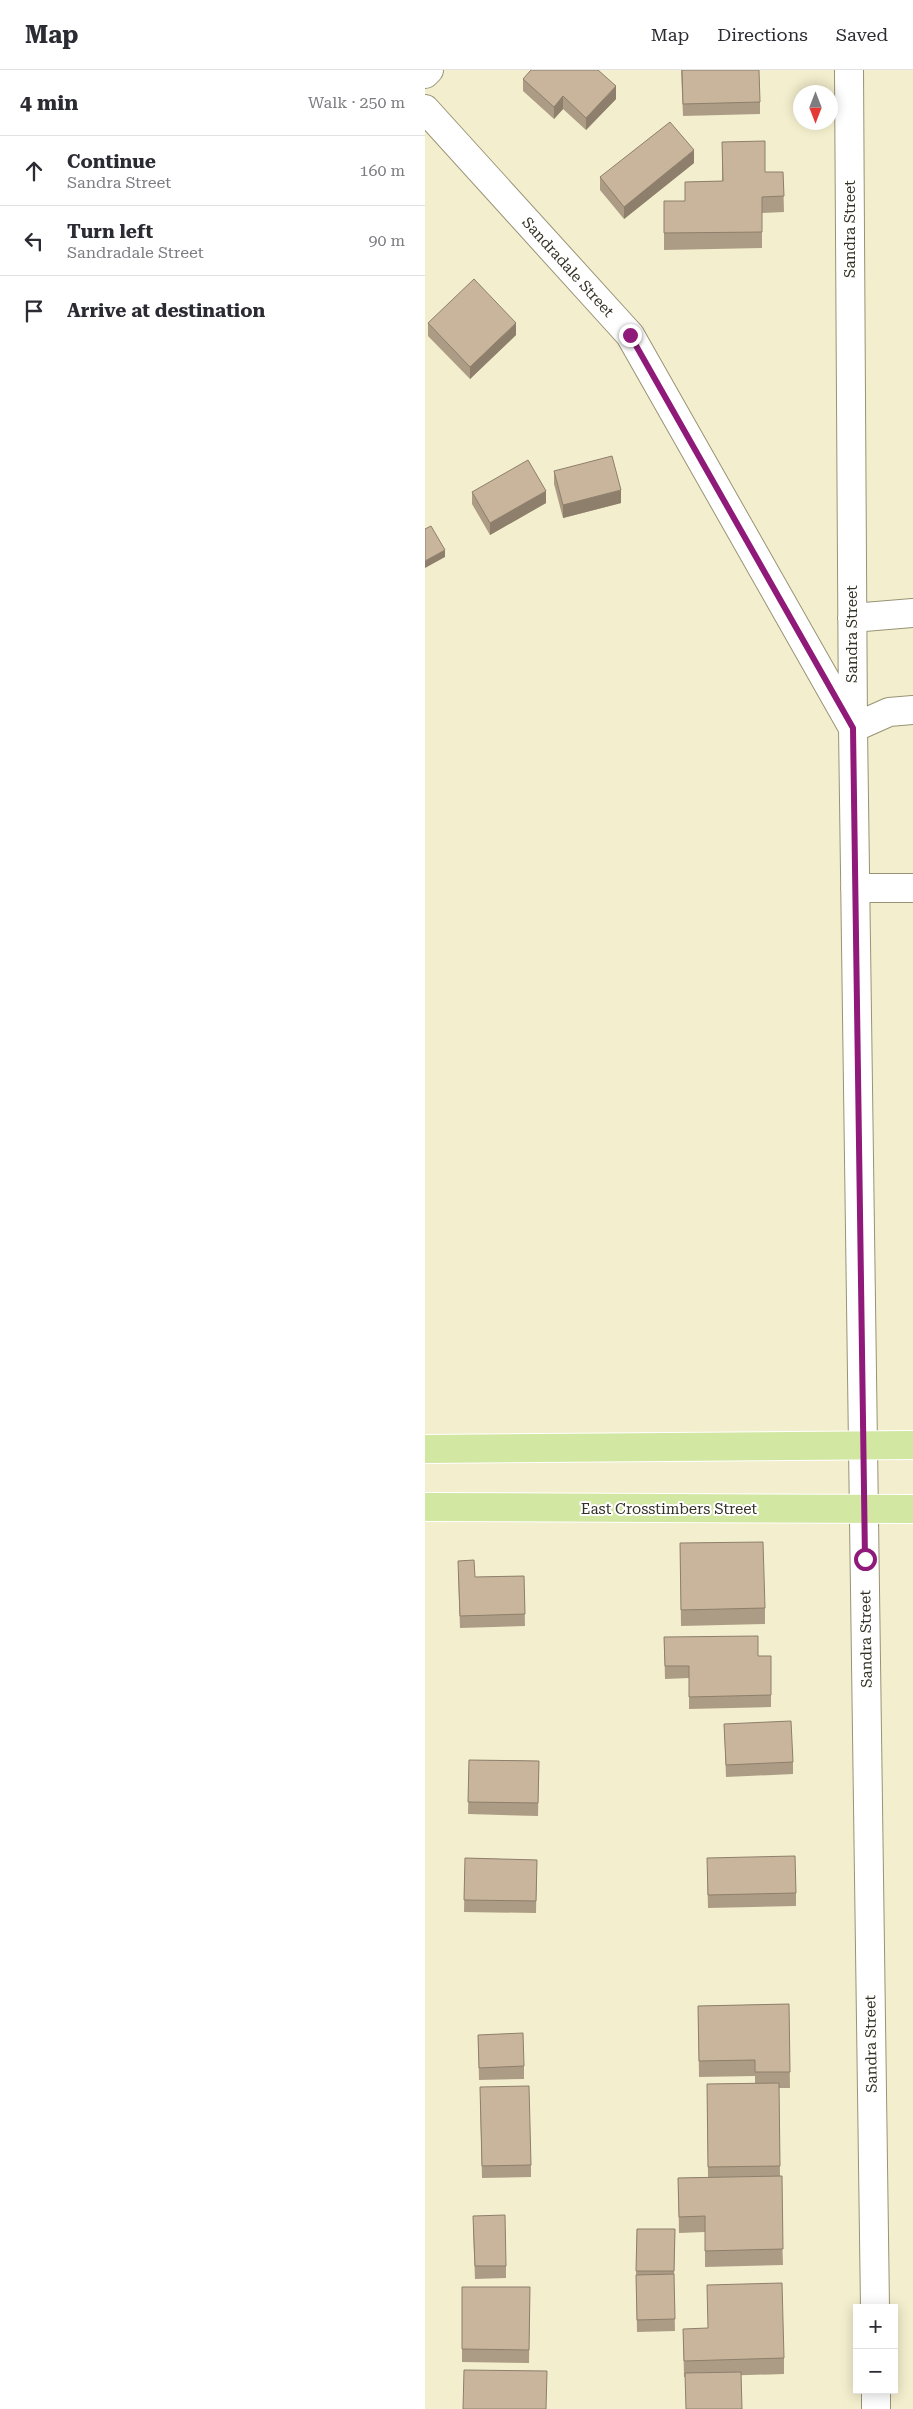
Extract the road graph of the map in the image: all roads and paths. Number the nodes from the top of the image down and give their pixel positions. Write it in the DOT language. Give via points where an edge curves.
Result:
graph roads {
  1 [pos="429,70"];
  2 [pos="849,70"];
  3 [pos="425,74"];
  4 [pos="425,109"];
  5 [pos="913,613"];
  6 [pos="852,618"];
  7 [pos="913,710"];
  8 [pos="853,728"];
  9 [pos="855,888"];
  10 [pos="913,888"];
  11 [pos="913,1445"];
  12 [pos="863,1446"];
  13 [pos="425,1449"];
  14 [pos="425,1507"];
  15 [pos="913,1509"];
  16 [pos="863,1510"];
  17 [pos="875,2304"];
  18 [pos="876,2394"];
  19 [pos="876,2409"];
  1 -- 3 [label="street"];
  2 -- 6 [label="street, Sandra Street"];
  4 -- 8 [label="street, Sandradale Street" via="630,335"];
  5 -- 6 [label="street"];
  6 -- 8 [label="street, Sandra Street"];
  7 -- 8 [label="street" via="889,712"];
  8 -- 9 [label="street, Sandra Street"];
  9 -- 10 [label="street"];
  9 -- 12 [label="street, Sandra Street"];
  11 -- 12 [label="main road"];
  12 -- 13 [label="main road"];
  12 -- 16 [label="street, Sandra Street"];
  14 -- 16 [label="main road, East Crosstimbers Street"];
  15 -- 16 [label="main road, East Crosstimbers Street"];
  16 -- 17 [label="street, Sandra Street"];
  18 -- 19 [label="street"];
}
